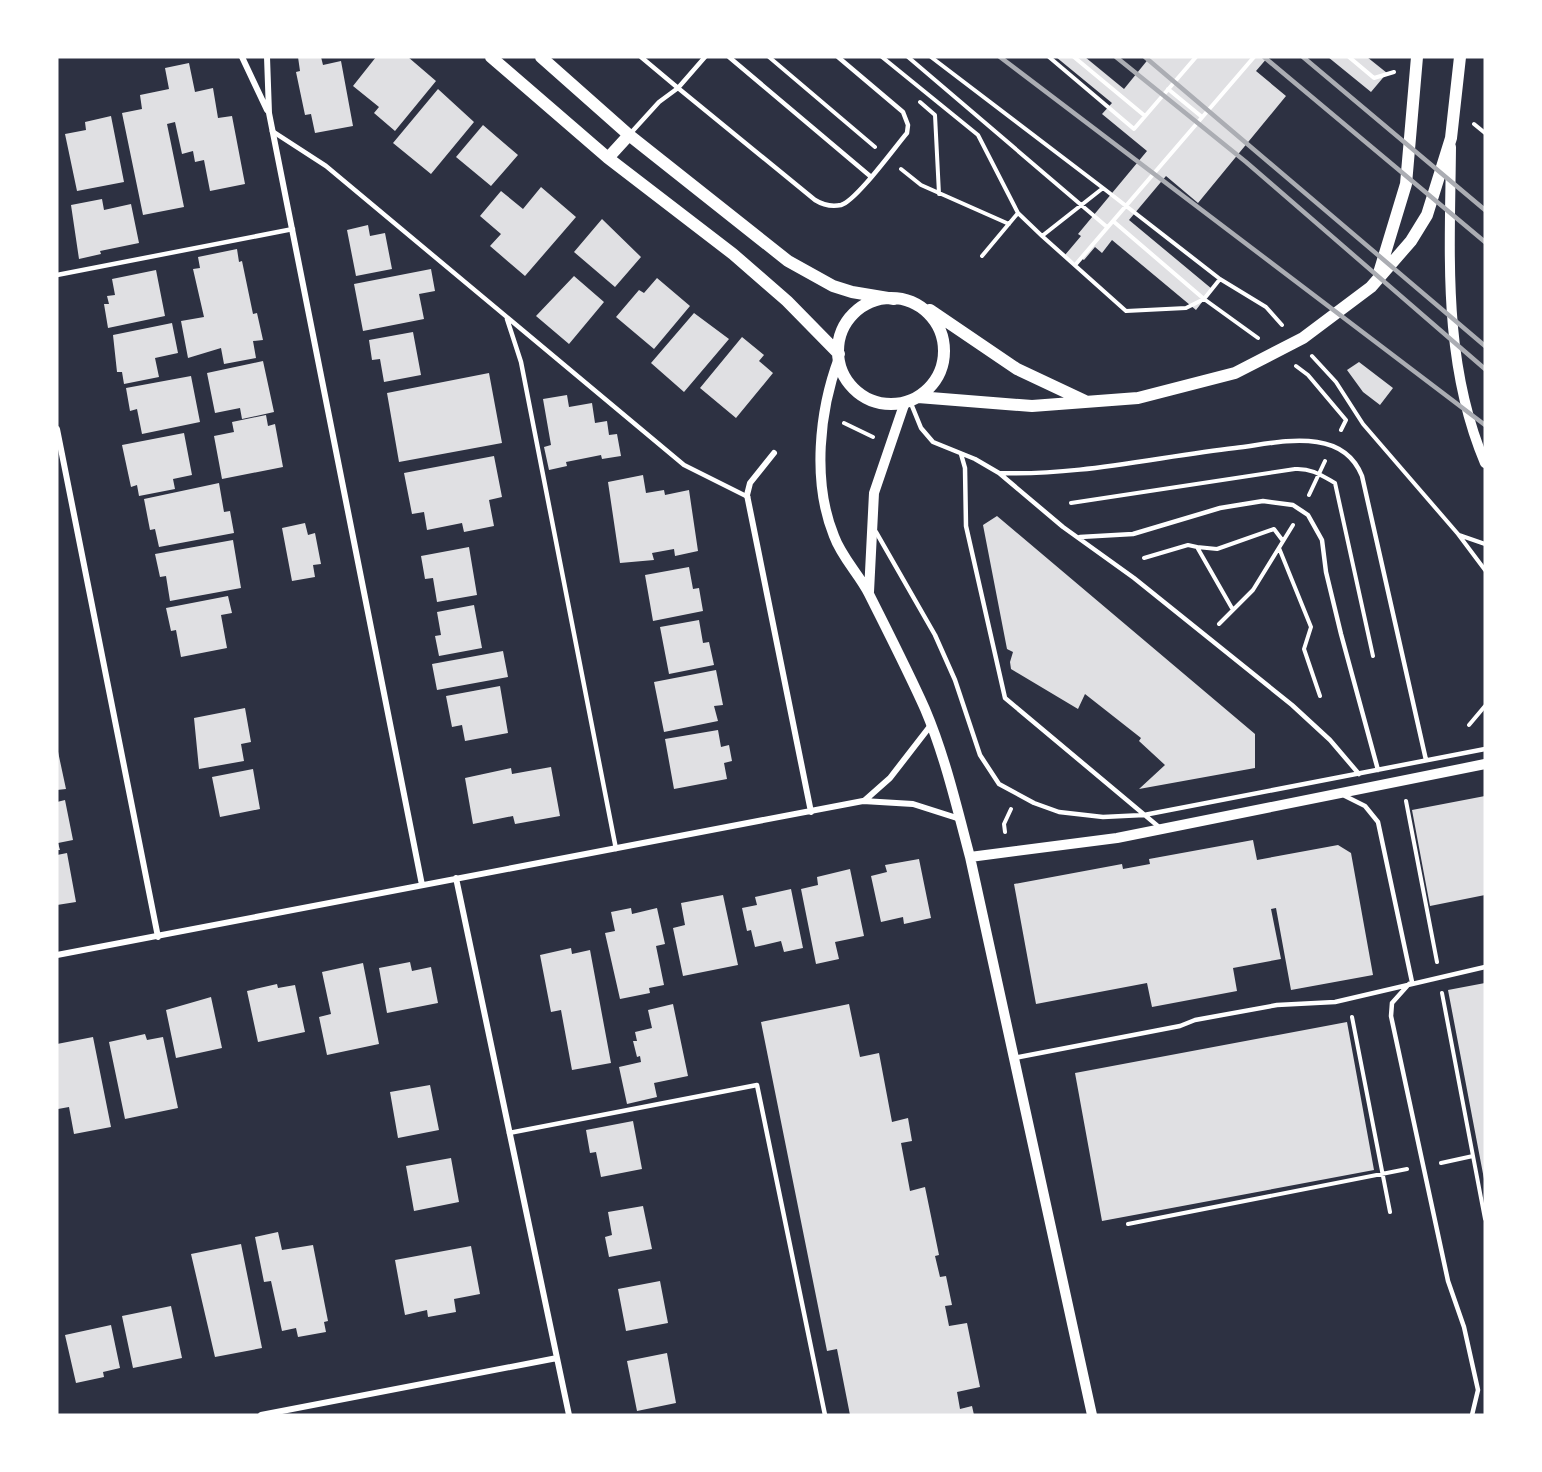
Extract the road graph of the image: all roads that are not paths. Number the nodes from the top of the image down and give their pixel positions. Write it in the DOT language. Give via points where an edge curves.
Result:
graph roads {
  1 [pos="242,57"];
  2 [pos="267,57"];
  3 [pos="491,57"];
  4 [pos="541,57"];
  5 [pos="641,57"];
  6 [pos="705,57"];
  7 [pos="729,57"];
  8 [pos="838,57"];
  9 [pos="1417,57"];
  10 [pos="1460,57"];
  11 [pos="678,88"];
  12 [pos="269,113"];
  13 [pos="272,131"];
  14 [pos="629,135"];
  15 [pos="1451,138"];
  16 [pos="608,158"];
  17 [pos="870,176"];
  18 [pos="293,229"];
  19 [pos="57,275"];
  20 [pos="1371,287"];
  21 [pos="894,299"];
  22 [pos="912,302"];
  23 [pos="506,316"];
  24 [pos="839,356"];
  25 [pos="911,400"];
  26 [pos="1092,403"];
  27 [pos="57,429"];
  28 [pos="774,453"];
  29 [pos="961,454"];
  30 [pos="1485,463"];
  31 [pos="999,473"];
  32 [pos="748,497"];
  33 [pos="871,521"];
  34 [pos="1080,537"];
  35 [pos="868,592"];
  36 [pos="931,725"];
  37 [pos="1485,749"];
  38 [pos="1426,760"];
  39 [pos="1485,764"];
  40 [pos="1378,770"];
  41 [pos="1359,774"];
  42 [pos="1336,794"];
  43 [pos="863,801"];
  44 [pos="811,812"];
  45 [pos="1144,815"];
  46 [pos="960,819"];
  47 [pos="1161,829"];
  48 [pos="616,849"];
  49 [pos="970,857"];
  50 [pos="456,878"];
  51 [pos="422,885"];
  52 [pos="158,937"];
  53 [pos="57,955"];
  54 [pos="1485,967"];
  55 [pos="1412,982"];
  56 [pos="1014,1058"];
  57 [pos="509,1133"];
  58 [pos="557,1358"];
  59 [pos="261,1415"];
  60 [pos="569,1415"];
  61 [pos="825,1415"];
  62 [pos="1092,1415"];
  63 [pos="1472,1415"];
  1 -- 12 [label="street"];
  2 -- 12 [label="street"];
  3 -- 16 [label="main road"];
  4 -- 14 [label="main road"];
  5 -- 11 [label="lane"];
  6 -- 11 [label="lane"];
  7 -- 17 [label="lane"];
  8 -- 17 [label="lane" via="907,118 907,133"];
  9 -- 20 [label="main road" via="1406,184 1383,264"];
  10 -- 15 [label="main road"];
  11 -- 14 [label="lane" via="659,102"];
  11 -- 17 [label="lane" via="822,204 849,202"];
  12 -- 13 [label="street"];
  13 -- 18 [label="street"];
  13 -- 23 [label="lane" via="326,166"];
  14 -- 16 [label="main road"];
  14 -- 21 [label="main road" via="788,261 833,286"];
  15 -- 20 [label="main road" via="1427,214 1407,246"];
  15 -- 30 [label="street" via="1452,332 1461,392"];
  16 -- 24 [label="main road" via="733,254 787,301"];
  18 -- 19 [label="lane"];
  18 -- 51 [label="street"];
  20 -- 26 [label="main road" via="1303,339 1235,373 1170,392"];
  21 -- 22 [label="main road"];
  21 -- 24 [label="main road" via="872,302 854,315 842,333"];
  22 -- 25 [label="main road" via="938,326 945,352 937,378"];
  22 -- 26 [label="main road" via="941,316 1017,369"];
  23 -- 32 [label="lane" via="684,465"];
  23 -- 48 [label="lane" via="521,362"];
  24 -- 25 [label="main road" via="844,375 862,395 887,404"];
  24 -- 35 [label="street" via="825,402 824,489 834,537"];
  25 -- 26 [label="main road" via="1032,406"];
  25 -- 29 [label="lane" via="928,437"];
  25 -- 33 [label="street" via="877,485"];
  27 -- 52 [label="street"];
  28 -- 32 [label="street" via="750,483"];
  29 -- 31 [label="lane"];
  29 -- 45 [label="lane" via="965,468 966,526 1005,698"];
  31 -- 34 [label="lane"];
  31 -- 38 [label="lane" via="1086,470 1287,442 1319,442 1340,450 1354,460 1362,476"];
  32 -- 44 [label="street"];
  33 -- 35 [label="street"];
  33 -- 45 [label="lane" via="935,635 980,755 999,784 1034,804 1059,812 1103,817"];
  34 -- 40 [label="lane" via="1133,534 1220,508 1263,501 1293,505 1308,515 1322,540 1341,634"];
  34 -- 41 [label="lane" via="1292,705"];
  35 -- 36 [label="street"];
  36 -- 43 [label="street" via="890,778"];
  36 -- 46 [label="street"];
  37 -- 38 [label="lane"];
  38 -- 40 [label="lane"];
  39 -- 42 [label="street"];
  40 -- 41 [label="lane"];
  41 -- 45 [label="lane"];
  42 -- 47 [label="street"];
  42 -- 55 [label="lane" via="1361,803 1378,822"];
  43 -- 44 [label="street"];
  43 -- 46 [label="street" via="913,804"];
  44 -- 48 [label="street"];
  45 -- 47 [label="lane"];
  46 -- 49 [label="street"];
  47 -- 49 [label="street"];
  48 -- 50 [label="street"];
  49 -- 56 [label="street"];
  50 -- 51 [label="street"];
  50 -- 57 [label="street"];
  51 -- 52 [label="street"];
  52 -- 53 [label="street"];
  54 -- 55 [label="lane"];
  55 -- 56 [label="lane" via="1317,1004 1268,1007 1195,1020"];
  55 -- 63 [label="lane" via="1392,1003 1391,1016 1448,1281 1464,1327 1478,1390"];
  56 -- 62 [label="street"];
  57 -- 58 [label="street"];
  57 -- 61 [label="lane" via="757,1085"];
  58 -- 59 [label="street"];
  58 -- 60 [label="street"];
}
